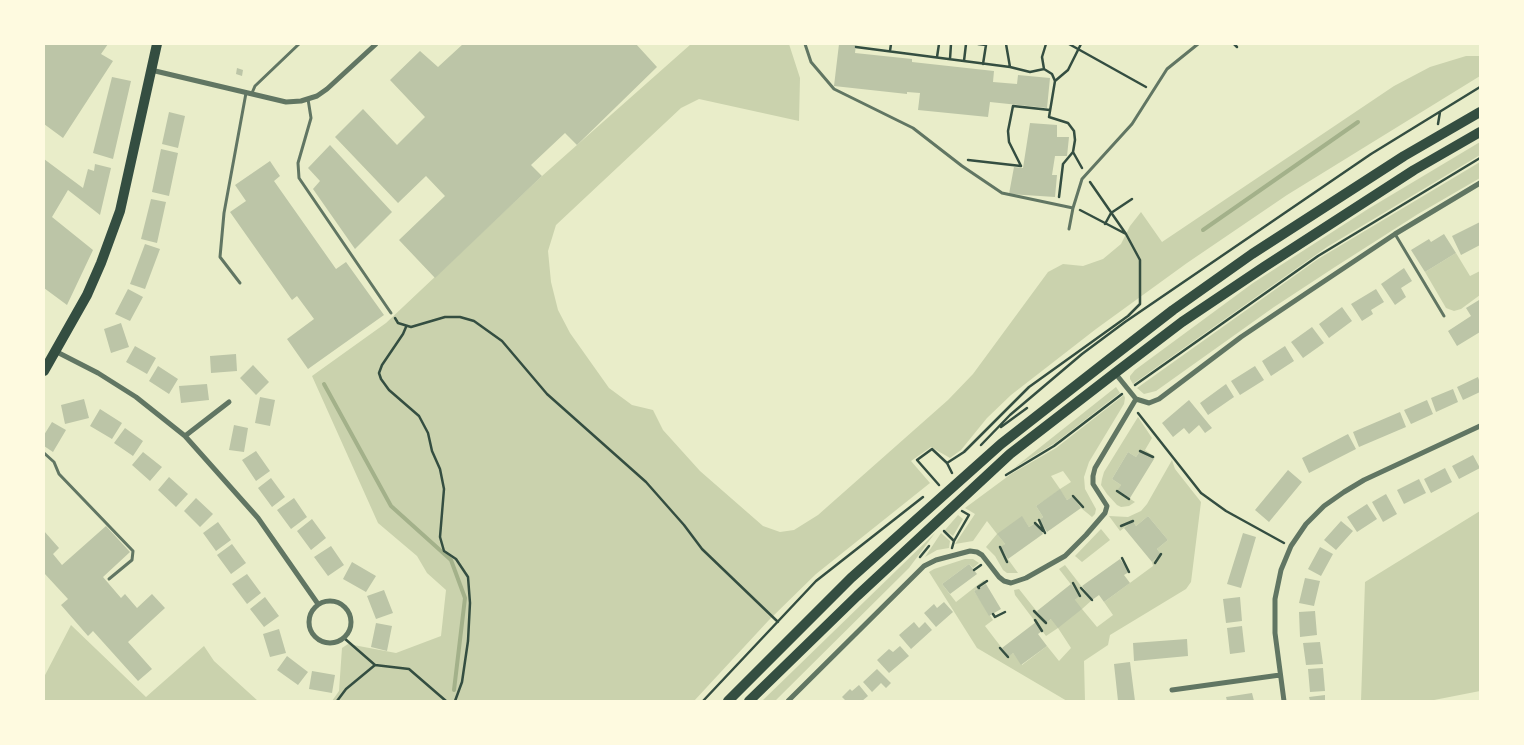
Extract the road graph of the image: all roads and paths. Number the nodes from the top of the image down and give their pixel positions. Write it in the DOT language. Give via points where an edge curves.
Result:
graph roads {
  1 [pos="157,44"];
  2 [pos="299,44"];
  3 [pos="376,44"];
  4 [pos="804,44"];
  5 [pos="891,44"];
  6 [pos="939,44"];
  7 [pos="952,44"];
  8 [pos="966,44"];
  9 [pos="978,44"];
  10 [pos="1006,44"];
  11 [pos="1046,44"];
  12 [pos="1069,44"];
  13 [pos="1081,44"];
  14 [pos="1198,44"];
  15 [pos="856,47"];
  16 [pos="1079,49"];
  17 [pos="890,51"];
  18 [pos="937,58"];
  19 [pos="950,59"];
  20 [pos="964,61"];
  21 [pos="984,64"];
  22 [pos="1010,67"];
  23 [pos="1044,69"];
  24 [pos="151,70"];
  25 [pos="1055,81"];
  26 [pos="1480,87"];
  27 [pos="1147,88"];
  28 [pos="249,93"];
  29 [pos="308,99"];
  30 [pos="1050,110"];
  31 [pos="1480,112"];
  32 [pos="1480,132"];
  33 [pos="1073,152"];
  34 [pos="951,158"];
  35 [pos="1480,158"];
  36 [pos="1086,175"];
  37 [pos="1480,183"];
  38 [pos="1132,199"];
  39 [pos="1059,200"];
  40 [pos="1074,208"];
  41 [pos="1111,213"];
  42 [pos="1105,224"];
  43 [pos="1069,229"];
  44 [pos="1126,234"];
  45 [pos="1395,234"];
  46 [pos="240,283"];
  47 [pos="391,313"];
  48 [pos="1444,316"];
  49 [pos="406,327"];
  50 [pos="55,351"];
  51 [pos="44,371"];
  52 [pos="1115,373"];
  53 [pos="1128,390"];
  54 [pos="1136,399"];
  55 [pos="229,402"];
  56 [pos="1132,406"];
  57 [pos="1480,426"];
  58 [pos="994,432"];
  59 [pos="185,436"];
  60 [pos="1140,451"];
  61 [pos="44,453"];
  62 [pos="1154,457"];
  63 [pos="917,460"];
  64 [pos="947,463"];
  65 [pos="946,479"];
  66 [pos="1000,479"];
  67 [pos="938,484"];
  68 [pos="931,490"];
  69 [pos="1117,490"];
  70 [pos="924,496"];
  71 [pos="1073,496"];
  72 [pos="1129,499"];
  73 [pos="1082,507"];
  74 [pos="962,510"];
  75 [pos="969,515"];
  76 [pos="955,516"];
  77 [pos="1039,520"];
  78 [pos="1133,521"];
  79 [pos="1035,523"];
  80 [pos="1121,526"];
  81 [pos="941,528"];
  82 [pos="954,541"];
  83 [pos="931,544"];
  84 [pos="1291,546"];
  85 [pos="1000,547"];
  86 [pos="1161,554"];
  87 [pos="950,556"];
  88 [pos="1122,558"];
  89 [pos="1007,562"];
  90 [pos="1155,563"];
  91 [pos="915,564"];
  92 [pos="982,564"];
  93 [pos="974,570"];
  94 [pos="1129,572"];
  95 [pos="109,579"];
  96 [pos="987,581"];
  97 [pos="1073,583"];
  98 [pos="979,588"];
  99 [pos="1082,588"];
  100 [pos="1080,596"];
  101 [pos="1092,600"];
  102 [pos="318,604"];
  103 [pos="1034,611"];
  104 [pos="1005,612"];
  105 [pos="993,614"];
  106 [pos="1035,620"];
  107 [pos="778,622"];
  108 [pos="1046,623"];
  109 [pos="1042,631"];
  110 [pos="344,638"];
  111 [pos="1000,648"];
  112 [pos="1008,657"];
  113 [pos="375,665"];
  114 [pos="1280,674"];
  115 [pos="1172,690"];
  116 [pos="337,701"];
  117 [pos="446,701"];
  118 [pos="455,701"];
  119 [pos="703,701"];
  120 [pos="728,701"];
  121 [pos="749,701"];
  122 [pos="788,701"];
  123 [pos="1284,701"];
  1 -- 24 [label="main road"];
  2 -- 28 [label="lane"];
  3 -- 29 [label="street" via="328,89"];
  4 -- 34 [label="lane" via="811,62 834,89 913,128"];
  5 -- 17 [label="path"];
  6 -- 18 [label="path"];
  7 -- 19 [label="path"];
  8 -- 20 [label="path"];
  9 -- 21 [label="path" via="986,45"];
  10 -- 22 [label="path"];
  11 -- 23 [label="path" via="1042,57"];
  12 -- 16 [label="path"];
  13 -- 16 [label="path"];
  14 -- 36 [label="lane" via="1167,68 1132,124"];
  15 -- 17 [label="path"];
  16 -- 25 [label="path" via="1068,70"];
  16 -- 27 [label="path"];
  17 -- 18 [label="path"];
  18 -- 19 [label="path"];
  19 -- 20 [label="path"];
  20 -- 21 [label="path"];
  21 -- 22 [label="path"];
  22 -- 23 [label="path" via="1030,72"];
  23 -- 25 [label="path" via="1052,74"];
  24 -- 28 [label="street"];
  24 -- 50 [label="main road" via="120,211 87,295"];
  25 -- 30 [label="path"];
  26 -- 58 [label="path" via="1371,154 1125,322 1082,354"];
  28 -- 29 [label="street" via="286,102"];
  28 -- 46 [label="lane" via="224,213 220,257"];
  29 -- 47 [label="lane" via="312,118 298,163 299,178"];
  30 -- 33 [label="path" via="1049,117 1068,123 1074,131"];
  30 -- 34 [label="path" via="1013,106 1008,142 1021,166"];
  31 -- 120 [label="main road" via="1404,156 1252,254 1173,310 1000,444 851,578"];
  32 -- 52 [label="main road" via="1414,170 1264,267 1182,322"];
  33 -- 36 [label="path"];
  33 -- 39 [label="path" via="1063,164"];
  34 -- 40 [label="lane" via="1002,193"];
  35 -- 53 [label="path" via="1318,256"];
  36 -- 40 [label="lane"];
  36 -- 41 [label="path"];
  37 -- 45 [label="street"];
  38 -- 41 [label="path"];
  40 -- 42 [label="path"];
  40 -- 43 [label="lane"];
  41 -- 42 [label="path"];
  41 -- 44 [label="path"];
  42 -- 44 [label="path"];
  44 -- 64 [label="path" via="1140,260 1140,304 1029,387 964,452"];
  45 -- 48 [label="lane"];
  45 -- 54 [label="street" via="1242,337 1159,399 1148,402"];
  47 -- 49 [label="path" via="398,323"];
  49 -- 107 [label="path" via="445,317 460,317 474,321 502,341 547,394 646,482 702,549"];
  49 -- 118 [label="path" via="379,373 389,390 419,416 428,433 444,489 440,536 444,551 456,559 468,577 468,641 462,682"];
  50 -- 51 [label="main road"];
  50 -- 59 [label="street" via="136,397"];
  52 -- 53 [label="street"];
  52 -- 121 [label="main road" via="1010,454"];
  53 -- 54 [label="street"];
  53 -- 66 [label="path" via="1054,446"];
  54 -- 56 [label="street"];
  55 -- 59 [label="street"];
  56 -- 84 [label="path" via="1201,493 1226,511"];
  56 -- 87 [label="street" via="1095,468 1093,484 1107,506 1105,513 1065,556 1011,583 999,577 977,552"];
  57 -- 84 [label="street" via="1344,492 1312,518"];
  59 -- 102 [label="street" via="258,518"];
  60 -- 62 [label="path"];
  61 -- 95 [label="lane" via="54,462 58,474 133,551 132,560"];
  63 -- 64 [label="path" via="932,449"];
  64 -- 65 [label="path" via="953,473"];
  67 -- 68 [label="path"];
  69 -- 72 [label="path"];
  70 -- 107 [label="path" via="816,581"];
  71 -- 73 [label="path"];
  74 -- 76 [label="path"];
  75 -- 82 [label="path"];
  77 -- 79 [label="path" via="1045,533"];
  78 -- 80 [label="path"];
  81 -- 82 [label="path"];
  82 -- 87 [label="path"];
  83 -- 91 [label="path"];
  84 -- 114 [label="street" via="1281,570 1275,599"];
  85 -- 89 [label="path"];
  86 -- 90 [label="path"];
  87 -- 122 [label="street" via="924,566"];
  88 -- 94 [label="path"];
  92 -- 93 [label="path"];
  96 -- 98 [label="path"];
  97 -- 100 [label="path"];
  99 -- 101 [label="path"];
  102 -- 110 [label="street" via="331,600 344,606 351,618"];
  102 -- 110 [label="street" via="312,609 308,622 313,635 324,642 338,642"];
  103 -- 108 [label="path"];
  104 -- 105 [label="path" via="995,617"];
  106 -- 109 [label="path"];
  107 -- 119 [label="path"];
  110 -- 113 [label="path"];
  111 -- 112 [label="path"];
  113 -- 116 [label="path" via="346,689"];
  113 -- 117 [label="path" via="409,670"];
  114 -- 115 [label="street"];
  114 -- 123 [label="street"];
}
